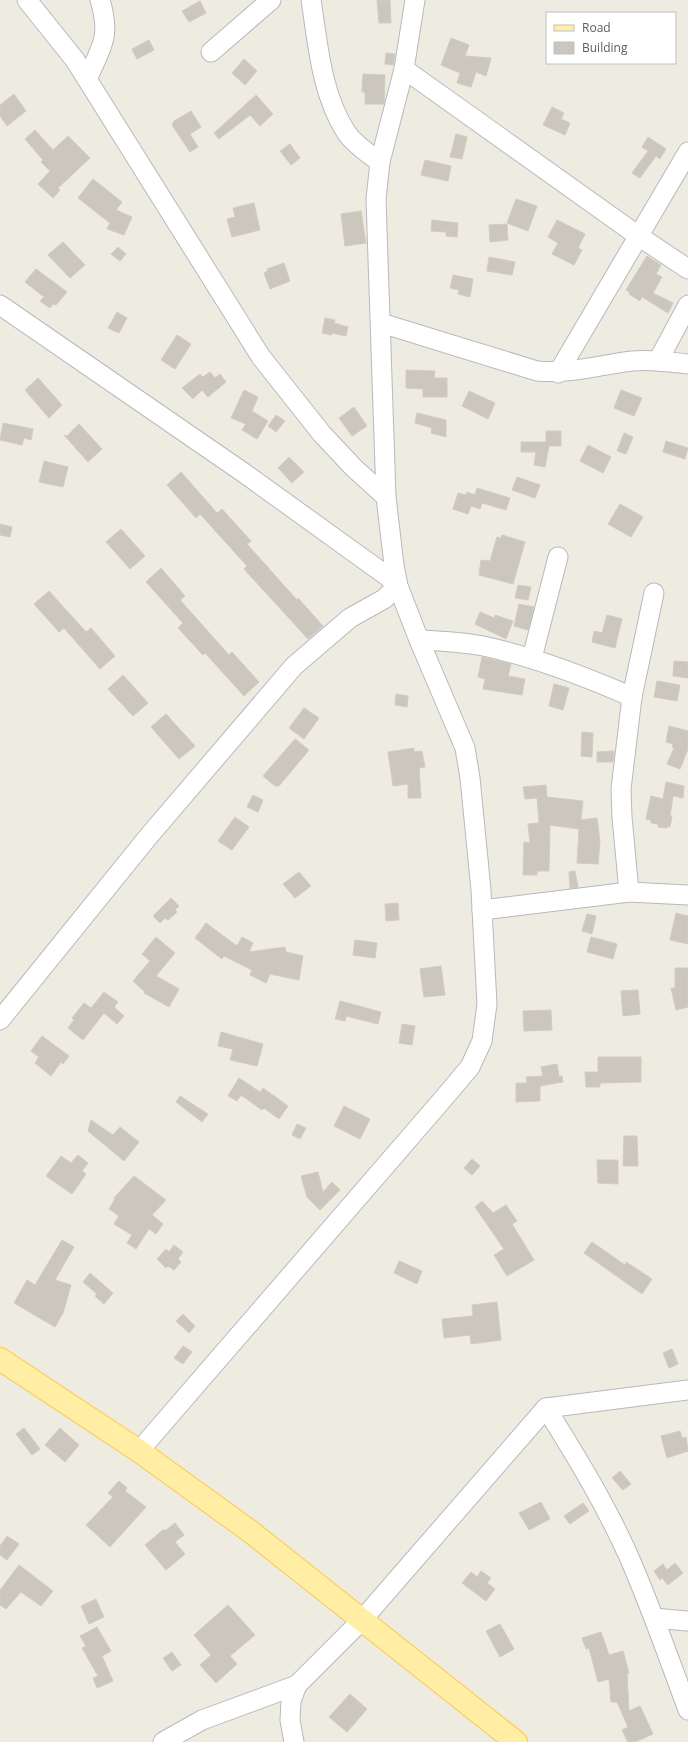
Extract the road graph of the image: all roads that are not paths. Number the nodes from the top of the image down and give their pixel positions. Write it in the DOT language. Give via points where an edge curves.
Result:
graph roads {
  1 [pos="27,0"];
  2 [pos="100,0"];
  3 [pos="271,0"];
  4 [pos="311,0"];
  5 [pos="415,0"];
  6 [pos="211,52"];
  7 [pos="404,69"];
  8 [pos="87,79"];
  9 [pos="688,152"];
  10 [pos="380,162"];
  11 [pos="637,235"];
  12 [pos="688,269"];
  13 [pos="0,305"];
  14 [pos="688,305"];
  15 [pos="381,323"];
  16 [pos="658,361"];
  17 [pos="688,364"];
  18 [pos="558,373"];
  19 [pos="386,497"];
  20 [pos="558,557"];
  21 [pos="398,586"];
  22 [pos="654,593"];
  23 [pos="419,640"];
  24 [pos="532,658"];
  25 [pos="632,697"];
  26 [pos="629,892"];
  27 [pos="688,895"];
  28 [pos="482,910"];
  29 [pos="0,1020"];
  30 [pos="0,1360"];
  31 [pos="688,1390"];
  32 [pos="546,1408"];
  33 [pos="139,1451"];
  34 [pos="654,1618"];
  35 [pos="362,1620"];
  36 [pos="688,1621"];
  37 [pos="297,1685"];
  38 [pos="688,1710"];
  39 [pos="163,1742"];
  40 [pos="294,1742"];
  41 [pos="516,1742"];
  1 -- 8 [label="street"];
  2 -- 8 [label="street" via="106,19 106,33"];
  3 -- 6 [label="street"];
  4 -- 10 [label="street" via="323,76 336,113 346,133 365,152"];
  5 -- 7 [label="street"];
  7 -- 10 [label="street"];
  7 -- 11 [label="street"];
  8 -- 19 [label="street" via="261,356 322,434"];
  9 -- 11 [label="street"];
  10 -- 15 [label="street" via="376,199"];
  11 -- 12 [label="street"];
  11 -- 18 [label="street"];
  13 -- 21 [label="street" via="244,473"];
  14 -- 16 [label="street"];
  15 -- 18 [label="street" via="537,371"];
  15 -- 19 [label="street"];
  16 -- 17 [label="street"];
  16 -- 18 [label="street" via="633,361"];
  19 -- 21 [label="street"];
  20 -- 24 [label="street"];
  21 -- 23 [label="street"];
  21 -- 29 [label="street" via="384,599 350,618 294,666 148,837"];
  22 -- 25 [label="street"];
  23 -- 24 [label="street" via="482,646"];
  23 -- 28 [label="street" via="465,748"];
  24 -- 25 [label="street"];
  25 -- 26 [label="street" via="621,789"];
  26 -- 27 [label="street"];
  26 -- 28 [label="street"];
  28 -- 33 [label="street" via="487,1004 482,1041 470,1066 342,1218"];
  30 -- 33 [label="main road"];
  31 -- 32 [label="street"];
  32 -- 34 [label="street" via="613,1523"];
  32 -- 35 [label="street"];
  33 -- 35 [label="main road" via="291,1562"];
  34 -- 36 [label="street"];
  34 -- 38 [label="street"];
  35 -- 37 [label="street"];
  35 -- 41 [label="main road"];
  37 -- 39 [label="street" via="202,1720"];
  37 -- 40 [label="street" via="291,1701 290,1720"];
}
